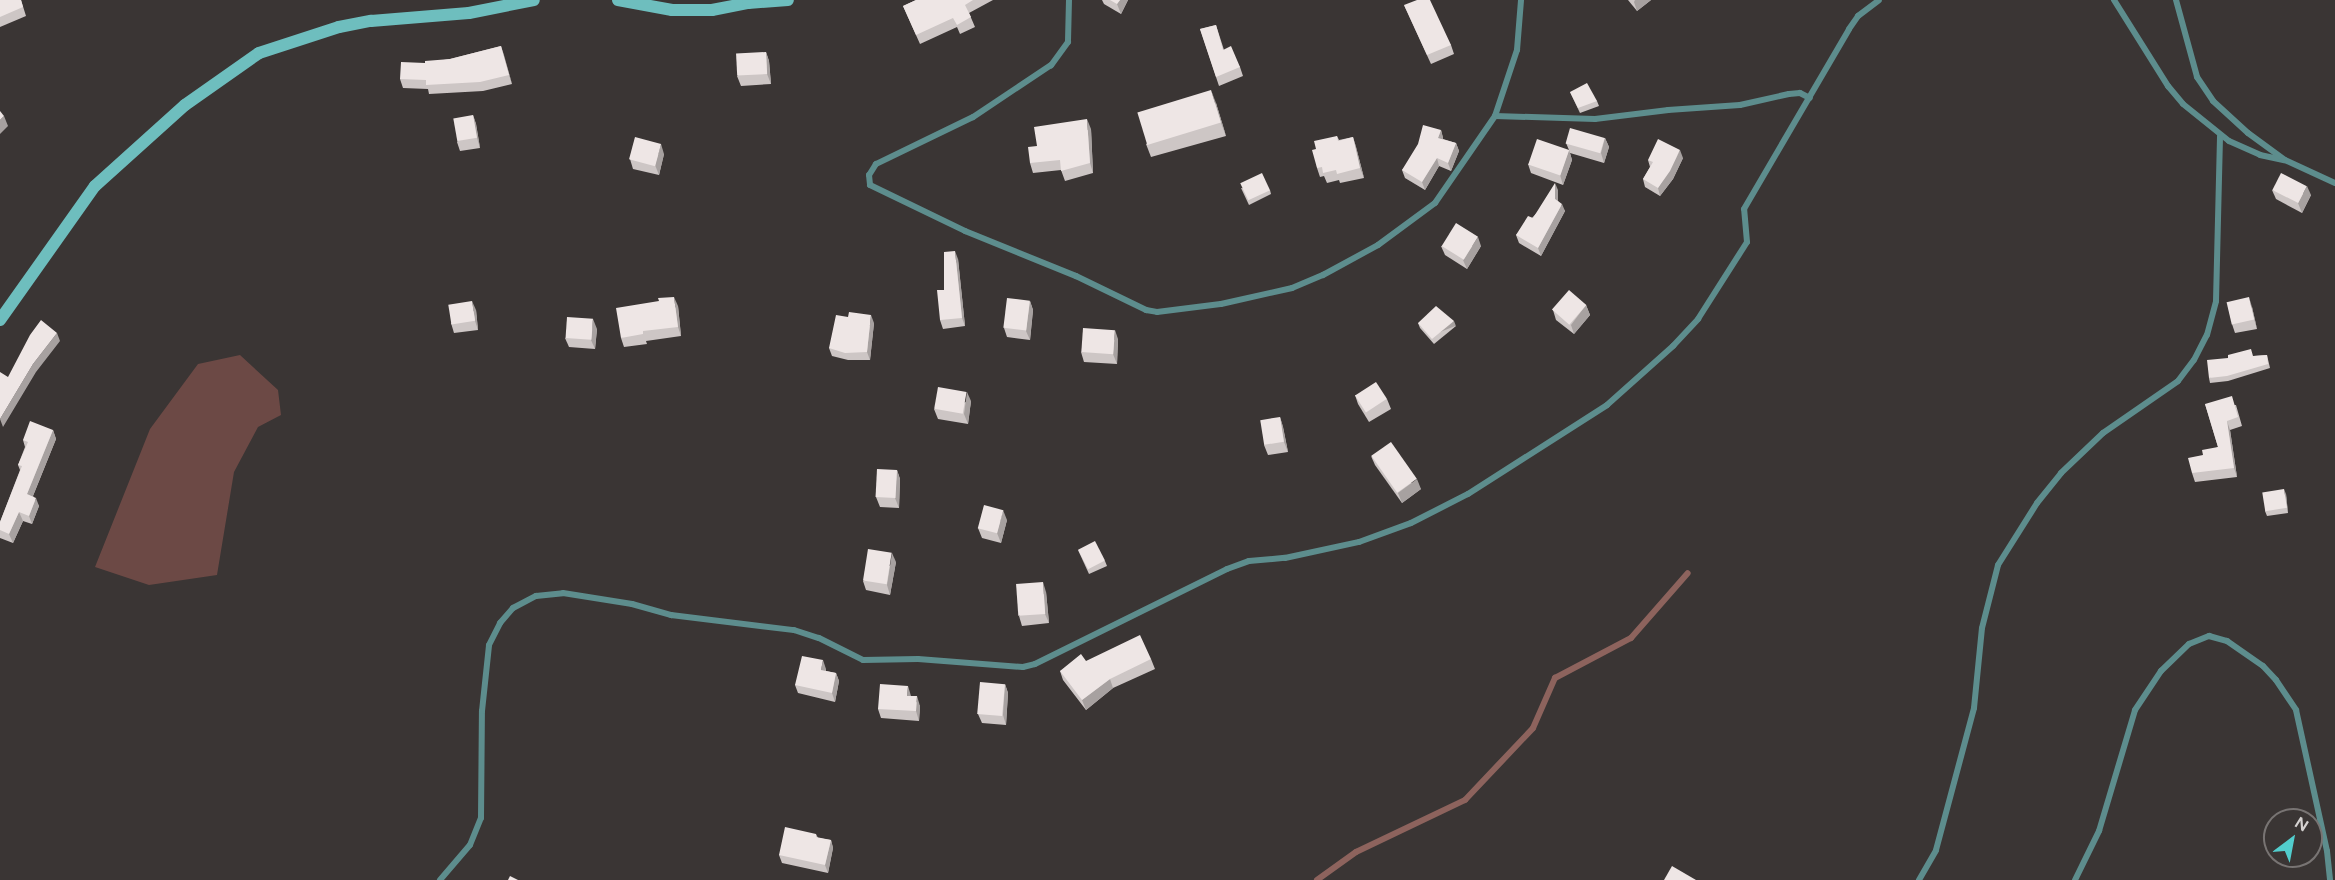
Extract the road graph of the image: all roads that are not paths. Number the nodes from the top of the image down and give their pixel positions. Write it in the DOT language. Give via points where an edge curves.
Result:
graph roads {
  1 [pos="534,0"];
  2 [pos="618,0"];
  3 [pos="788,0"];
  4 [pos="1069,0"];
  5 [pos="1521,0"];
  6 [pos="1879,0"];
  7 [pos="2114,0"];
  8 [pos="2176,0"];
  9 [pos="1810,98"];
  10 [pos="1495,116"];
  11 [pos="2220,136"];
  12 [pos="2285,160"];
  13 [pos="2335,183"];
  14 [pos="0,320"];
  15 [pos="440,880"];
  16 [pos="1919,880"];
  17 [pos="2075,880"];
  18 [pos="2330,880"];
  1 -- 14 [label="main road" via="469,13 339,27 259,54 185,105 95,186"];
  2 -- 3 [label="main road" via="672,10 712,10"];
  4 -- 10 [label="street" via="1068,42 1051,65 973,117 876,164 869,175 870,185 1146,310 1175,312 1292,288 1378,245 1435,203"];
  5 -- 10 [label="street" via="1517,50"];
  6 -- 9 [label="street" via="1852,25"];
  7 -- 11 [label="street" via="2168,86"];
  8 -- 12 [label="street" via="2197,77 2205,91 2234,121"];
  9 -- 10 [label="street" via="1789,93 1740,105 1595,119"];
  9 -- 15 [label="street" via="1744,209 1747,242 1698,319 1673,346 1607,405 1468,494 1411,523 1359,542 1286,558 1249,561 1227,569 1023,667 918,659 862,660 794,630 671,615 563,593 537,596 513,608 489,645 482,711 481,818 470,845"];
  11 -- 12 [label="street" via="2260,155"];
  11 -- 16 [label="street" via="2216,301 2207,335 2178,381 2103,433 2061,473 1998,565 1982,628 1974,708 1936,850"];
  12 -- 13 [label="street"];
  17 -- 18 [label="street" via="2099,831 2135,710 2161,671 2189,644 2209,636 2227,641 2263,666 2296,710"];
}
